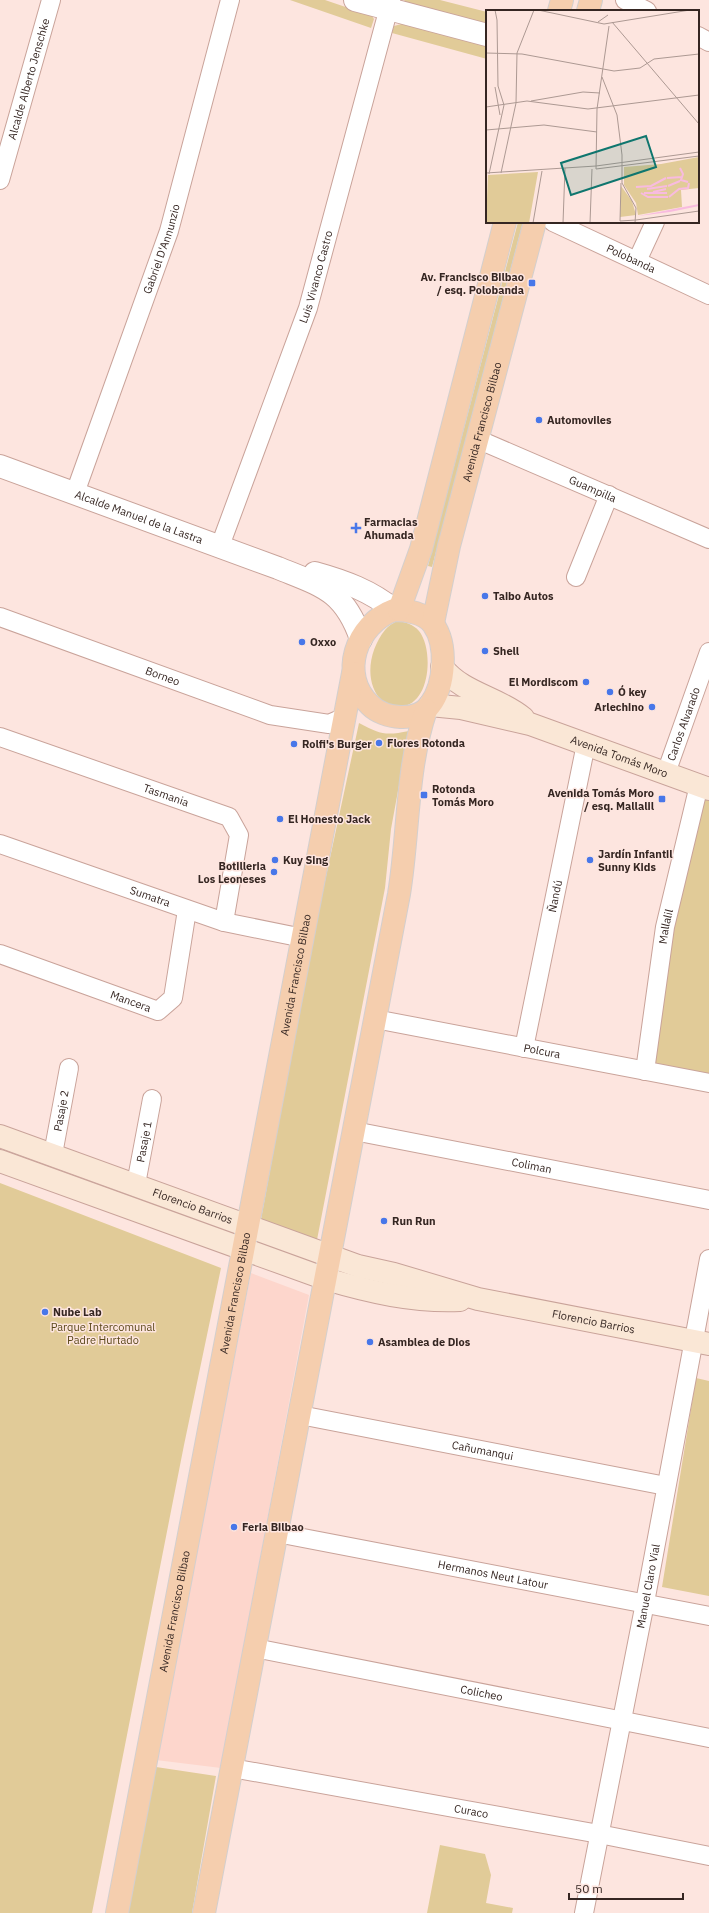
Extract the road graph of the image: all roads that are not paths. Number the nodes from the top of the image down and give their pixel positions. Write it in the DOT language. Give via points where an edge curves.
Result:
graph roads {
  1 [pos="50,0"];
  2 [pos="230,0"];
  3 [pos="355,0"];
  4 [pos="562,0"];
  5 [pos="591,0"];
  6 [pos="625,0"];
  7 [pos="389,5"];
  8 [pos="559,10"];
  9 [pos="588,10"];
  10 [pos="645,10"];
  11 [pos="486,35"];
  12 [pos="699,37"];
  13 [pos="709,42"];
  14 [pos="0,180"];
  15 [pos="505,223"];
  16 [pos="535,223"];
  17 [pos="555,223"];
  18 [pos="655,223"];
  19 [pos="637,261"];
  20 [pos="709,295"];
  21 [pos="477,439"];
  22 [pos="0,466"];
  23 [pos="74,493"];
  24 [pos="609,495"];
  25 [pos="709,538"];
  26 [pos="220,546"];
  27 [pos="278,568"];
  28 [pos="576,577"];
  29 [pos="397,610"];
  30 [pos="0,618"];
  31 [pos="433,623"];
  32 [pos="361,639"];
  33 [pos="709,652"];
  34 [pos="442,667"];
  35 [pos="354,673"];
  36 [pos="428,708"];
  37 [pos="530,724"];
  38 [pos="339,725"];
  39 [pos="0,736"];
  40 [pos="586,744"];
  41 [pos="666,773"];
  42 [pos="704,787"];
  43 [pos="0,844"];
  44 [pos="187,910"];
  45 [pos="224,922"];
  46 [pos="303,938"];
  47 [pos="0,954"];
  48 [pos="375,1019"];
  49 [pos="524,1048"];
  50 [pos="70,1068"];
  51 [pos="645,1071"];
  52 [pos="709,1083"];
  53 [pos="152,1099"];
  54 [pos="354,1131"];
  55 [pos="0,1136"];
  56 [pos="53,1154"];
  57 [pos="0,1161"];
  58 [pos="136,1184"];
  59 [pos="709,1200"];
  60 [pos="248,1226"];
  61 [pos="244,1249"];
  62 [pos="330,1257"];
  63 [pos="709,1259"];
  64 [pos="326,1278"];
  65 [pos="478,1299"];
  66 [pos="701,1343"];
  67 [pos="300,1415"];
  68 [pos="666,1486"];
  69 [pos="277,1533"];
  70 [pos="645,1604"];
  71 [pos="709,1616"];
  72 [pos="255,1648"];
  73 [pos="621,1720"];
  74 [pos="709,1738"];
  75 [pos="232,1768"];
  76 [pos="599,1834"];
  77 [pos="709,1856"];
  78 [pos="117,1913"];
  79 [pos="204,1913"];
  80 [pos="584,1913"];
  1 -- 14 [label="street, Alcalde Alberto Jenschke"];
  2 -- 23 [label="street, Gabriel D'Annunzio" via="169,231"];
  3 -- 7 [label="street"];
  4 -- 8 [label="main road"];
  5 -- 9 [label="main road"];
  6 -- 10 [label="street"];
  7 -- 11 [label="street"];
  7 -- 26 [label="street, Luis Vivanco Castro" via="308,308"];
  12 -- 13 [label="street"];
  15 -- 29 [label="main road" via="421,549"];
  16 -- 21 [label="main road, Avenida Francisco Bilbao"];
  17 -- 19 [label="street, Polobanda"];
  18 -- 19 [label="street"];
  19 -- 20 [label="street, Polobanda"];
  21 -- 24 [label="street, Guampilla"];
  21 -- 31 [label="main road, Avenida Francisco Bilbao" via="438,591"];
  22 -- 23 [label="street, Alcalde Manuel de la Lastra"];
  23 -- 26 [label="street, Alcalde Manuel de la Lastra"];
  24 -- 25 [label="street, Guampilla"];
  24 -- 28 [label="street"];
  26 -- 27 [label="street, Alcalde Manuel de la Lastra"];
  27 -- 29 [label="street, Alcalde Manuel de la Lastra" via="309,572 353,586"];
  27 -- 32 [label="street, Alcalde Manuel de la Lastra" via="319,585 333,594 347,608"];
  29 -- 31 [label="main road" via="415,613"];
  29 -- 32 [label="main road" via="374,620"];
  30 -- 38 [label="street, Borneo" via="270,715"];
  31 -- 34 [label="main road" via="439,637"];
  32 -- 35 [label="main road" via="354,661"];
  33 -- 41 [label="street, Carlos Alvarado"];
  34 -- 36 [label="main road" via="440,681"];
  34 -- 37 [label="main road, Avenida Tomás Moro" via="458,684 504,705"];
  35 -- 36 [label="main road" via="356,686 363,699 373,709 385,715 399,718 413,716"];
  35 -- 38 [label="main road, Avenida Francisco Bilbao"];
  36 -- 37 [label="main road, Avenida Tomás Moro" via="461,708"];
  36 -- 48 [label="main road" via="420,728 409,796 400,894"];
  37 -- 40 [label="main road, Avenida Tomás Moro"];
  38 -- 46 [label="main road, Avenida Francisco Bilbao"];
  39 -- 45 [label="street, Tasmania" via="229,817 239,835"];
  40 -- 41 [label="main road, Avenida Tomás Moro"];
  40 -- 49 [label="street, Ñandú"];
  41 -- 42 [label="main road, Avenida Tomás Moro"];
  42 -- 51 [label="street, Mallalil" via="666,927"];
  43 -- 44 [label="street, Sumatra"];
  44 -- 45 [label="street, Sumatra"];
  44 -- 47 [label="street, Mancera" via="173,998 158,1011"];
  45 -- 46 [label="street, Sumatra"];
  46 -- 60 [label="main road, Avenida Francisco Bilbao"];
  48 -- 49 [label="street, Polcura"];
  48 -- 54 [label="main road"];
  49 -- 51 [label="street, Polcura"];
  50 -- 56 [label="street, Pasaje 2"];
  51 -- 52 [label="street, Polcura"];
  53 -- 58 [label="street, Pasaje 1"];
  54 -- 59 [label="street, Coliman"];
  54 -- 62 [label="main road"];
  55 -- 56 [label="main road, Florencio Barrios"];
  56 -- 58 [label="main road, Florencio Barrios"];
  57 -- 61 [label="main road, Florencio Barrios"];
  58 -- 60 [label="main road, Florencio Barrios"];
  60 -- 61 [label="main road, Avenida Francisco Bilbao"];
  60 -- 62 [label="main road, Florencio Barrios"];
  61 -- 64 [label="main road, Florencio Barrios"];
  61 -- 78 [label="main road, Avenida Francisco Bilbao"];
  62 -- 64 [label="main road"];
  62 -- 65 [label="main road, Florencio Barrios"];
  63 -- 66 [label="street, Manuel Claro Vial"];
  64 -- 65 [label="main road, Florencio Barrios" via="404,1298"];
  64 -- 67 [label="main road"];
  65 -- 66 [label="main road, Florencio Barrios"];
  66 -- 68 [label="street, Manuel Claro Vial"];
  67 -- 68 [label="street, Cañumanqui"];
  67 -- 69 [label="main road"];
  68 -- 70 [label="street, Manuel Claro Vial"];
  69 -- 70 [label="street, Hermanos Neut Latour"];
  69 -- 72 [label="main road"];
  70 -- 71 [label="street, Hermanos Neut Latour"];
  70 -- 73 [label="street, Manuel Claro Vial"];
  72 -- 73 [label="street, Colicheo"];
  72 -- 75 [label="main road"];
  73 -- 74 [label="street, Colicheo"];
  73 -- 76 [label="street, Manuel Claro Vial"];
  75 -- 76 [label="street, Curaco"];
  75 -- 79 [label="main road"];
  76 -- 77 [label="street, Curaco"];
  76 -- 80 [label="street, Manuel Claro Vial"];
}
